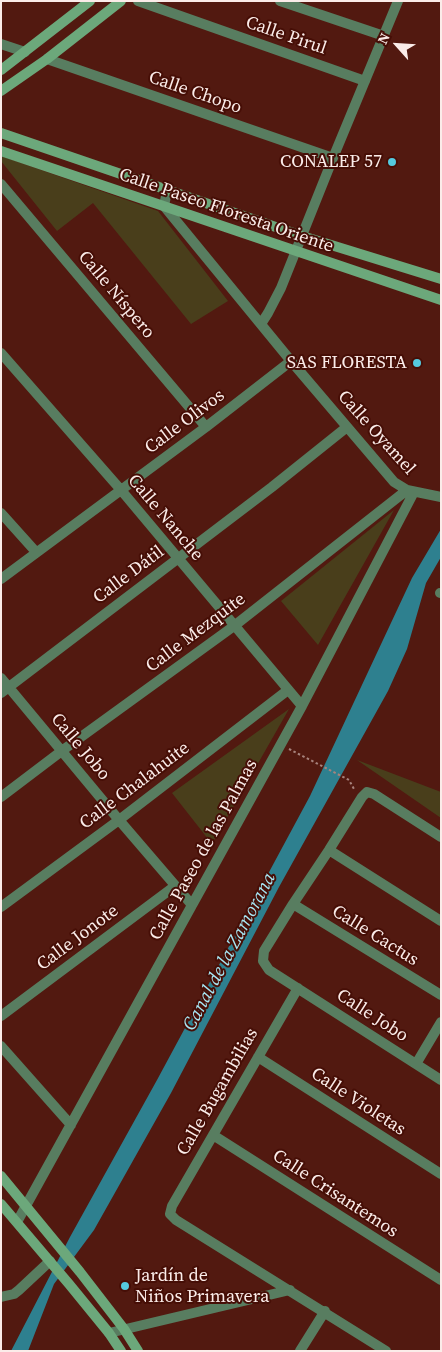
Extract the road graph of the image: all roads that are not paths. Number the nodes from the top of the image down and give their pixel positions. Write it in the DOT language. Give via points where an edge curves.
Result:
graph roads {
  1 [pos="90,1"];
  2 [pos="120,1"];
  3 [pos="138,1"];
  4 [pos="280,1"];
  5 [pos="398,1"];
  6 [pos="384,36"];
  7 [pos="1,44"];
  8 [pos="25,52"];
  9 [pos="46,59"];
  10 [pos="1,70"];
  11 [pos="366,81"];
  12 [pos="1,91"];
  13 [pos="1,133"];
  14 [pos="1,151"];
  15 [pos="332,158"];
  16 [pos="1,184"];
  17 [pos="167,191"];
  18 [pos="164,206"];
  19 [pos="302,236"];
  20 [pos="295,252"];
  21 [pos="441,279"];
  22 [pos="441,300"];
  23 [pos="261,324"];
  24 [pos="1,353"];
  25 [pos="291,361"];
  26 [pos="206,427"];
  27 [pos="347,427"];
  28 [pos="121,490"];
  29 [pos="410,491"];
  30 [pos="441,498"];
  31 [pos="1,513"];
  32 [pos="36,552"];
  33 [pos="178,558"];
  34 [pos="1,579"];
  35 [pos="234,626"];
  36 [pos="1,678"];
  37 [pos="5,690"];
  38 [pos="288,690"];
  39 [pos="302,706"];
  40 [pos="62,750"];
  41 [pos="1,797"];
  42 [pos="119,820"];
  43 [pos="441,837"];
  44 [pos="330,850"];
  45 [pos="175,886"];
  46 [pos="293,904"];
  47 [pos="192,905"];
  48 [pos="1,907"];
  49 [pos="441,922"];
  50 [pos="298,988"];
  51 [pos="441,995"];
  52 [pos="1,1016"];
  53 [pos="441,1022"];
  54 [pos="1,1046"];
  55 [pos="258,1056"];
  56 [pos="416,1064"];
  57 [pos="441,1080"];
  58 [pos="72,1125"];
  59 [pos="213,1135"];
  60 [pos="441,1174"];
  61 [pos="1,1176"];
  62 [pos="1,1204"];
  63 [pos="27,1206"];
  64 [pos="17,1222"];
  65 [pos="51,1262"];
  66 [pos="441,1280"];
  67 [pos="290,1290"];
  68 [pos="1,1297"];
  69 [pos="324,1311"];
  70 [pos="124,1329"];
  71 [pos="109,1333"];
  72 [pos="383,1350"];
  73 [pos="121,1351"];
  74 [pos="138,1351"];
  75 [pos="300,1351"];
  1 -- 8 [label="street"];
  2 -- 9 [label="street"];
  3 -- 11 [label="street, Calle Pirul"];
  4 -- 6 [label="street"];
  5 -- 6 [label="street"];
  6 -- 11 [label="street"];
  7 -- 8 [label="street"];
  8 -- 10 [label="street"];
  9 -- 12 [label="street"];
  9 -- 15 [label="street, Calle Chopo"];
  11 -- 15 [label="street"];
  13 -- 17 [label="street, Calle Paseo Floresta Oriente"];
  14 -- 18 [label="street, Calle Paseo Floresta Oriente"];
  15 -- 19 [label="street"];
  16 -- 26 [label="street, Calle Níspero"];
  17 -- 18 [label="street"];
  17 -- 19 [label="street, Calle Paseo Floresta Oriente"];
  18 -- 20 [label="street, Calle Paseo Floresta Oriente"];
  18 -- 23 [label="street, Calle Oyamel"];
  19 -- 20 [label="street"];
  19 -- 21 [label="street, Calle Paseo Floresta Oriente"];
  20 -- 22 [label="street, Calle Paseo Floresta Oriente"];
  20 -- 23 [label="street" via="281,288"];
  23 -- 25 [label="street, Calle Oyamel"];
  24 -- 28 [label="street, Calle Nanche"];
  25 -- 26 [label="street, Calle Olivos"];
  25 -- 27 [label="street, Calle Oyamel"];
  26 -- 28 [label="street, Calle Olivos"];
  27 -- 29 [label="street, Calle Oyamel" via="394,482"];
  27 -- 33 [label="street, Calle Dátil"];
  28 -- 32 [label="street, Calle Olivos"];
  28 -- 33 [label="street, Calle Nanche"];
  29 -- 30 [label="street, Calle Oyamel"];
  29 -- 35 [label="street, Calle Mezquite"];
  29 -- 39 [label="street, Calle Paseo de las Palmas"];
  31 -- 32 [label="street"];
  32 -- 34 [label="street, Calle Olivos"];
  33 -- 35 [label="street, Calle Nanche"];
  33 -- 37 [label="street, Calle Dátil"];
  35 -- 38 [label="street, Calle Nanche"];
  35 -- 40 [label="street, Calle Mezquite"];
  36 -- 37 [label="street, Calle Jobo"];
  37 -- 40 [label="street, Calle Jobo"];
  38 -- 39 [label="street, Calle Nanche"];
  38 -- 42 [label="street, Calle Chalahuite"];
  39 -- 47 [label="street, Calle Paseo de las Palmas"];
  40 -- 41 [label="street, Calle Mezquite"];
  40 -- 42 [label="street, Calle Jobo"];
  42 -- 45 [label="street, Calle Jobo"];
  42 -- 48 [label="street, Calle Chalahuite"];
  43 -- 44 [label="street" via="374,794 364,795"];
  44 -- 46 [label="street"];
  44 -- 49 [label="street"];
  45 -- 47 [label="street, Calle Jobo"];
  45 -- 52 [label="street, Calle Jonote"];
  46 -- 50 [label="street, Calle Jobo" via="264,951 263,961 269,970"];
  46 -- 51 [label="street, Calle Cactus"];
  47 -- 58 [label="street, Calle Paseo de las Palmas"];
  50 -- 55 [label="street, Calle Bugambilias"];
  50 -- 56 [label="street, Calle Jobo"];
  53 -- 56 [label="street"];
  54 -- 58 [label="street"];
  55 -- 59 [label="street, Calle Bugambilias"];
  55 -- 60 [label="street, Calle Violetas"];
  56 -- 57 [label="street, Calle Jobo"];
  58 -- 63 [label="street, Calle Paseo de las Palmas"];
  59 -- 66 [label="street, Calle Crisantemos"];
  59 -- 67 [label="street, Calle Bugambilias" via="170,1214"];
  61 -- 63 [label="street"];
  62 -- 64 [label="street"];
  63 -- 64 [label="street, Calle Paseo de las Palmas"];
  63 -- 70 [label="street"];
  64 -- 65 [label="street"];
  65 -- 68 [label="street" via="14,1294"];
  65 -- 71 [label="street"];
  67 -- 69 [label="street"];
  67 -- 70 [label="street"];
  69 -- 72 [label="street"];
  69 -- 75 [label="street"];
  70 -- 71 [label="street"];
  70 -- 74 [label="street"];
  71 -- 73 [label="street"];
}
